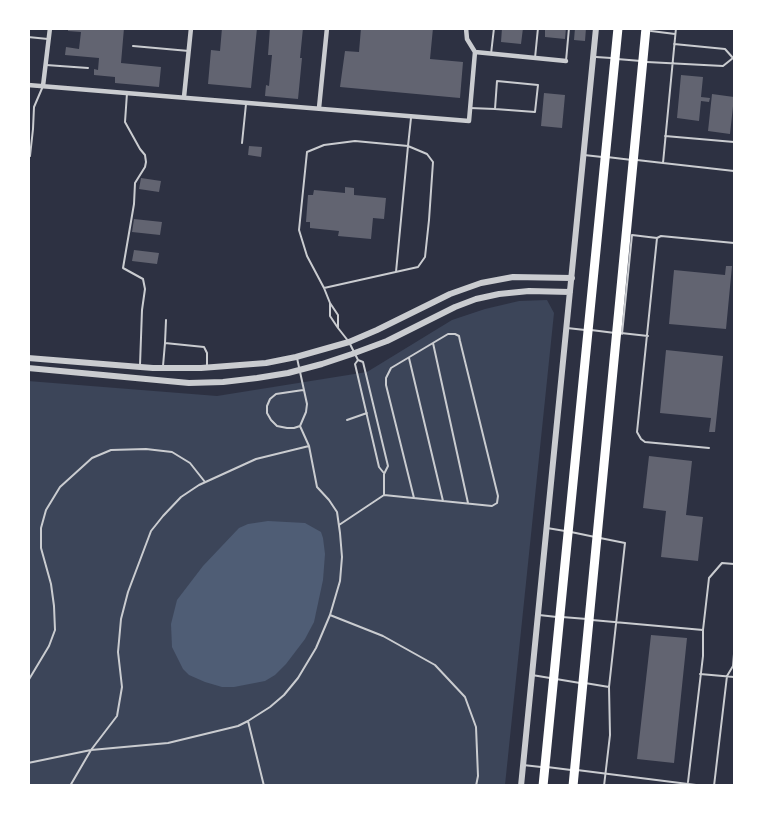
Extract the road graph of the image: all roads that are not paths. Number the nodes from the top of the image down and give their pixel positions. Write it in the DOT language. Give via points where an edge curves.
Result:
graph roads {
  1 [pos="50,28"];
  2 [pos="191,28"];
  3 [pos="327,28"];
  4 [pos="466,28"];
  5 [pos="494,28"];
  6 [pos="538,28"];
  7 [pos="569,28"];
  8 [pos="596,28"];
  9 [pos="618,28"];
  10 [pos="676,28"];
  11 [pos="649,30"];
  12 [pos="675,34"];
  13 [pos="28,37"];
  14 [pos="48,39"];
  15 [pos="674,44"];
  16 [pos="133,46"];
  17 [pos="189,51"];
  18 [pos="475,52"];
  19 [pos="492,54"];
  20 [pos="593,57"];
  21 [pos="535,58"];
  22 [pos="566,61"];
  23 [pos="673,64"];
  24 [pos="46,65"];
  25 [pos="88,68"];
  26 [pos="28,85"];
  27 [pos="44,86"];
  28 [pos="127,93"];
  29 [pos="184,97"];
  30 [pos="246,102"];
  31 [pos="28,106"];
  32 [pos="34,107"];
  33 [pos="319,108"];
  34 [pos="470,108"];
  35 [pos="495,109"];
  36 [pos="411,116"];
  37 [pos="31,129"];
  38 [pos="665,136"];
  39 [pos="735,142"];
  40 [pos="242,143"];
  41 [pos="408,146"];
  42 [pos="28,155"];
  43 [pos="584,155"];
  44 [pos="663,163"];
  45 [pos="735,171"];
  46 [pos="657,238"];
  47 [pos="735,243"];
  48 [pos="396,272"];
  49 [pos="572,278"];
  50 [pos="324,288"];
  51 [pos="570,292"];
  52 [pos="330,303"];
  53 [pos="166,320"];
  54 [pos="338,328"];
  55 [pos="567,328"];
  56 [pos="622,334"];
  57 [pos="648,336"];
  58 [pos="165,342"];
  59 [pos="349,342"];
  60 [pos="433,343"];
  61 [pos="356,356"];
  62 [pos="296,357"];
  63 [pos="28,358"];
  64 [pos="409,358"];
  65 [pos="28,368"];
  66 [pos="140,368"];
  67 [pos="163,368"];
  68 [pos="207,368"];
  69 [pos="299,370"];
  70 [pos="304,390"];
  71 [pos="367,413"];
  72 [pos="347,420"];
  73 [pos="300,426"];
  74 [pos="309,446"];
  75 [pos="709,448"];
  76 [pos="384,474"];
  77 [pos="205,482"];
  78 [pos="384,495"];
  79 [pos="414,498"];
  80 [pos="443,501"];
  81 [pos="468,503"];
  82 [pos="339,525"];
  83 [pos="547,528"];
  84 [pos="735,564"];
  85 [pos="330,615"];
  86 [pos="538,615"];
  87 [pos="617,622"];
  88 [pos="703,630"];
  89 [pos="735,654"];
  90 [pos="31,673"];
  91 [pos="700,674"];
  92 [pos="532,675"];
  93 [pos="727,676"];
  94 [pos="735,677"];
  95 [pos="28,681"];
  96 [pos="609,687"];
  97 [pos="248,721"];
  98 [pos="91,750"];
  99 [pos="29,762"];
  100 [pos="524,765"];
  101 [pos="605,773"];
  102 [pos="688,783"];
  103 [pos="70,786"];
  104 [pos="264,786"];
  105 [pos="477,786"];
  106 [pos="521,786"];
  107 [pos="543,786"];
  108 [pos="573,786"];
  109 [pos="604,786"];
  110 [pos="704,786"];
  111 [pos="714,786"];
  1 -- 14 [label="street"];
  2 -- 17 [label="street"];
  3 -- 33 [label="street"];
  4 -- 18 [label="street"];
  5 -- 19 [label="lane"];
  6 -- 21 [label="lane"];
  7 -- 22 [label="lane"];
  8 -- 20 [label="street"];
  9 -- 107 [label="highway"];
  10 -- 12 [label="lane"];
  11 -- 12 [label="lane"];
  11 -- 108 [label="highway"];
  12 -- 15 [label="lane"];
  13 -- 14 [label="lane"];
  14 -- 24 [label="street"];
  15 -- 23 [label="lane"];
  15 -- 23 [label="lane" via="725,49 733,58 723,66"];
  16 -- 17 [label="lane"];
  17 -- 29 [label="street"];
  18 -- 19 [label="street"];
  18 -- 34 [label="street"];
  19 -- 21 [label="street"];
  20 -- 23 [label="lane"];
  20 -- 43 [label="street"];
  21 -- 22 [label="street"];
  23 -- 38 [label="lane"];
  24 -- 25 [label="lane"];
  24 -- 27 [label="street"];
  26 -- 27 [label="street"];
  27 -- 28 [label="street"];
  27 -- 32 [label="lane"];
  28 -- 29 [label="street"];
  28 -- 66 [label="lane" via="125,122 146,162 135,183 123,268 143,279 145,289"];
  29 -- 30 [label="street"];
  30 -- 33 [label="street"];
  30 -- 40 [label="lane"];
  31 -- 32 [label="lane"];
  32 -- 37 [label="lane"];
  33 -- 36 [label="street"];
  34 -- 35 [label="lane"];
  34 -- 36 [label="street" via="469,121"];
  35 -- 35 [label="lane" via="535,112 538,85 497,81"];
  36 -- 41 [label="lane"];
  37 -- 42 [label="lane"];
  38 -- 39 [label="lane"];
  38 -- 44 [label="lane"];
  41 -- 48 [label="lane"];
  41 -- 48 [label="lane" via="427,154 433,162 429,220 425,257 418,267"];
  41 -- 50 [label="lane" via="355,141 324,145 307,152 298,230"];
  43 -- 44 [label="lane"];
  43 -- 49 [label="street"];
  44 -- 45 [label="lane"];
  46 -- 47 [label="lane"];
  46 -- 56 [label="lane" via="632,235"];
  46 -- 57 [label="lane"];
  48 -- 50 [label="lane"];
  49 -- 51 [label="street"];
  49 -- 59 [label="street" via="513,278 481,283"];
  50 -- 52 [label="lane"];
  51 -- 55 [label="street"];
  51 -- 61 [label="street" via="529,291 476,299"];
  52 -- 54 [label="lane" via="338,315"];
  52 -- 54 [label="lane" via="330,316"];
  53 -- 58 [label="lane"];
  54 -- 59 [label="lane"];
  55 -- 56 [label="lane"];
  55 -- 83 [label="street"];
  56 -- 57 [label="lane"];
  57 -- 75 [label="lane" via="637,432 645,442"];
  58 -- 67 [label="lane"];
  58 -- 68 [label="lane" via="204,347"];
  59 -- 61 [label="lane"];
  59 -- 62 [label="street"];
  60 -- 64 [label="lane"];
  60 -- 81 [label="lane"];
  60 -- 81 [label="lane" via="448,334 459,336 498,496 495,505"];
  61 -- 69 [label="street"];
  61 -- 71 [label="lane"];
  61 -- 76 [label="lane" via="363,362 388,466"];
  62 -- 68 [label="street"];
  62 -- 69 [label="lane"];
  63 -- 66 [label="street"];
  64 -- 79 [label="lane" via="391,368 386,385"];
  64 -- 80 [label="lane"];
  65 -- 69 [label="street" via="189,382 223,382"];
  66 -- 67 [label="street"];
  67 -- 68 [label="street"];
  69 -- 70 [label="lane"];
  70 -- 73 [label="lane" via="307,404"];
  70 -- 73 [label="lane" via="276,394 267,406 267,413 277,426"];
  71 -- 72 [label="lane"];
  71 -- 76 [label="lane"];
  73 -- 74 [label="lane"];
  74 -- 77 [label="lane" via="256,459"];
  74 -- 82 [label="lane" via="317,488 337,512"];
  76 -- 78 [label="lane"];
  77 -- 90 [label="lane" via="190,463 172,452 111,450 92,459 60,487 46,510 41,528 55,630"];
  77 -- 98 [label="lane" via="181,497 151,531 122,619 118,652 122,687 117,716"];
  78 -- 79 [label="lane"];
  78 -- 82 [label="lane"];
  79 -- 80 [label="lane"];
  80 -- 81 [label="lane"];
  82 -- 85 [label="lane" via="340,581"];
  83 -- 86 [label="street"];
  83 -- 87 [label="lane" via="625,543"];
  84 -- 88 [label="lane" via="722,563 709,579"];
  85 -- 97 [label="lane" via="298,678 284,695"];
  85 -- 105 [label="lane" via="383,636 435,665 465,697 476,727"];
  86 -- 87 [label="lane"];
  86 -- 92 [label="street"];
  87 -- 88 [label="lane"];
  87 -- 96 [label="lane"];
  88 -- 91 [label="lane"];
  89 -- 93 [label="lane"];
  90 -- 95 [label="lane"];
  91 -- 93 [label="lane"];
  91 -- 102 [label="lane"];
  92 -- 96 [label="lane"];
  92 -- 100 [label="street"];
  93 -- 94 [label="lane"];
  93 -- 111 [label="lane"];
  96 -- 101 [label="lane" via="610,735"];
  97 -- 98 [label="lane" via="168,743"];
  97 -- 104 [label="lane"];
  98 -- 99 [label="lane"];
  98 -- 103 [label="lane"];
  100 -- 101 [label="lane"];
  100 -- 106 [label="street"];
  101 -- 102 [label="lane"];
  101 -- 109 [label="lane"];
  102 -- 110 [label="lane"];
}
